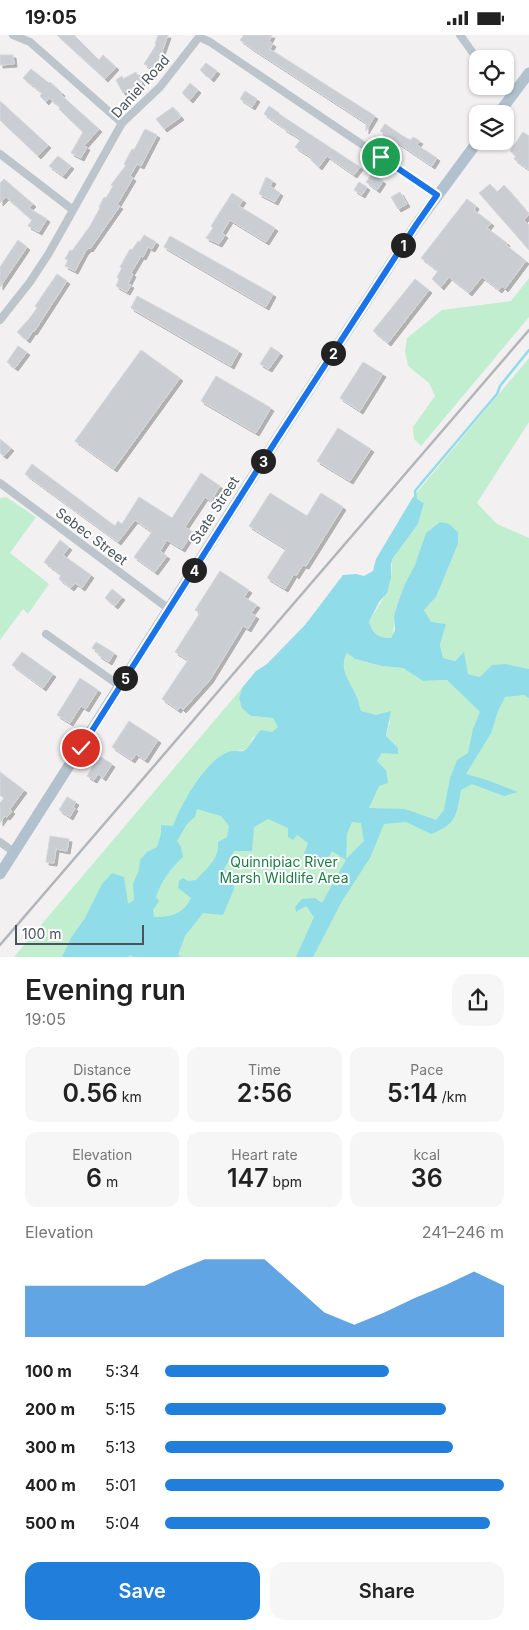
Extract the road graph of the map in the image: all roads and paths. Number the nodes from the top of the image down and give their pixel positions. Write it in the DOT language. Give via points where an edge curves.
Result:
graph roads {
  1 [pos="13,35"];
  2 [pos="460,35"];
  3 [pos="471,50"];
  4 [pos="529,73"];
  5 [pos="514,94"];
  6 [pos="513,95"];
  7 [pos="505,105"];
  8 [pos="122,123"];
  9 [pos="471,150"];
  10 [pos="1,155"];
  11 [pos="437,195"];
  12 [pos="73,210"];
  13 [pos="0,320"];
  14 [pos="1,485"];
  15 [pos="169,609"];
  16 [pos="46,634"];
  17 [pos="120,686"];
  18 [pos="0,842"];
  19 [pos="14,852"];
  20 [pos="0,874"];
  1 -- 8 [label="street" via="30,42"];
  2 -- 3 [label="street"];
  4 -- 5 [label="main road"];
  6 -- 7 [label="main road"];
  8 -- 11 [label="street, Daniel Road" via="160,87 199,37"];
  8 -- 12 [label="street, Daniel Road"];
  9 -- 11 [label="main road, State Street"];
  10 -- 12 [label="street"];
  11 -- 15 [label="main road, State Street"];
  12 -- 13 [label="street, Daniel Road" via="30,282"];
  14 -- 15 [label="street, Sebec Street"];
  15 -- 17 [label="main road, State Street"];
  16 -- 17 [label="street"];
  17 -- 19 [label="main road, State Street"];
  18 -- 19 [label="street"];
  19 -- 20 [label="main road, State Street"];
}
